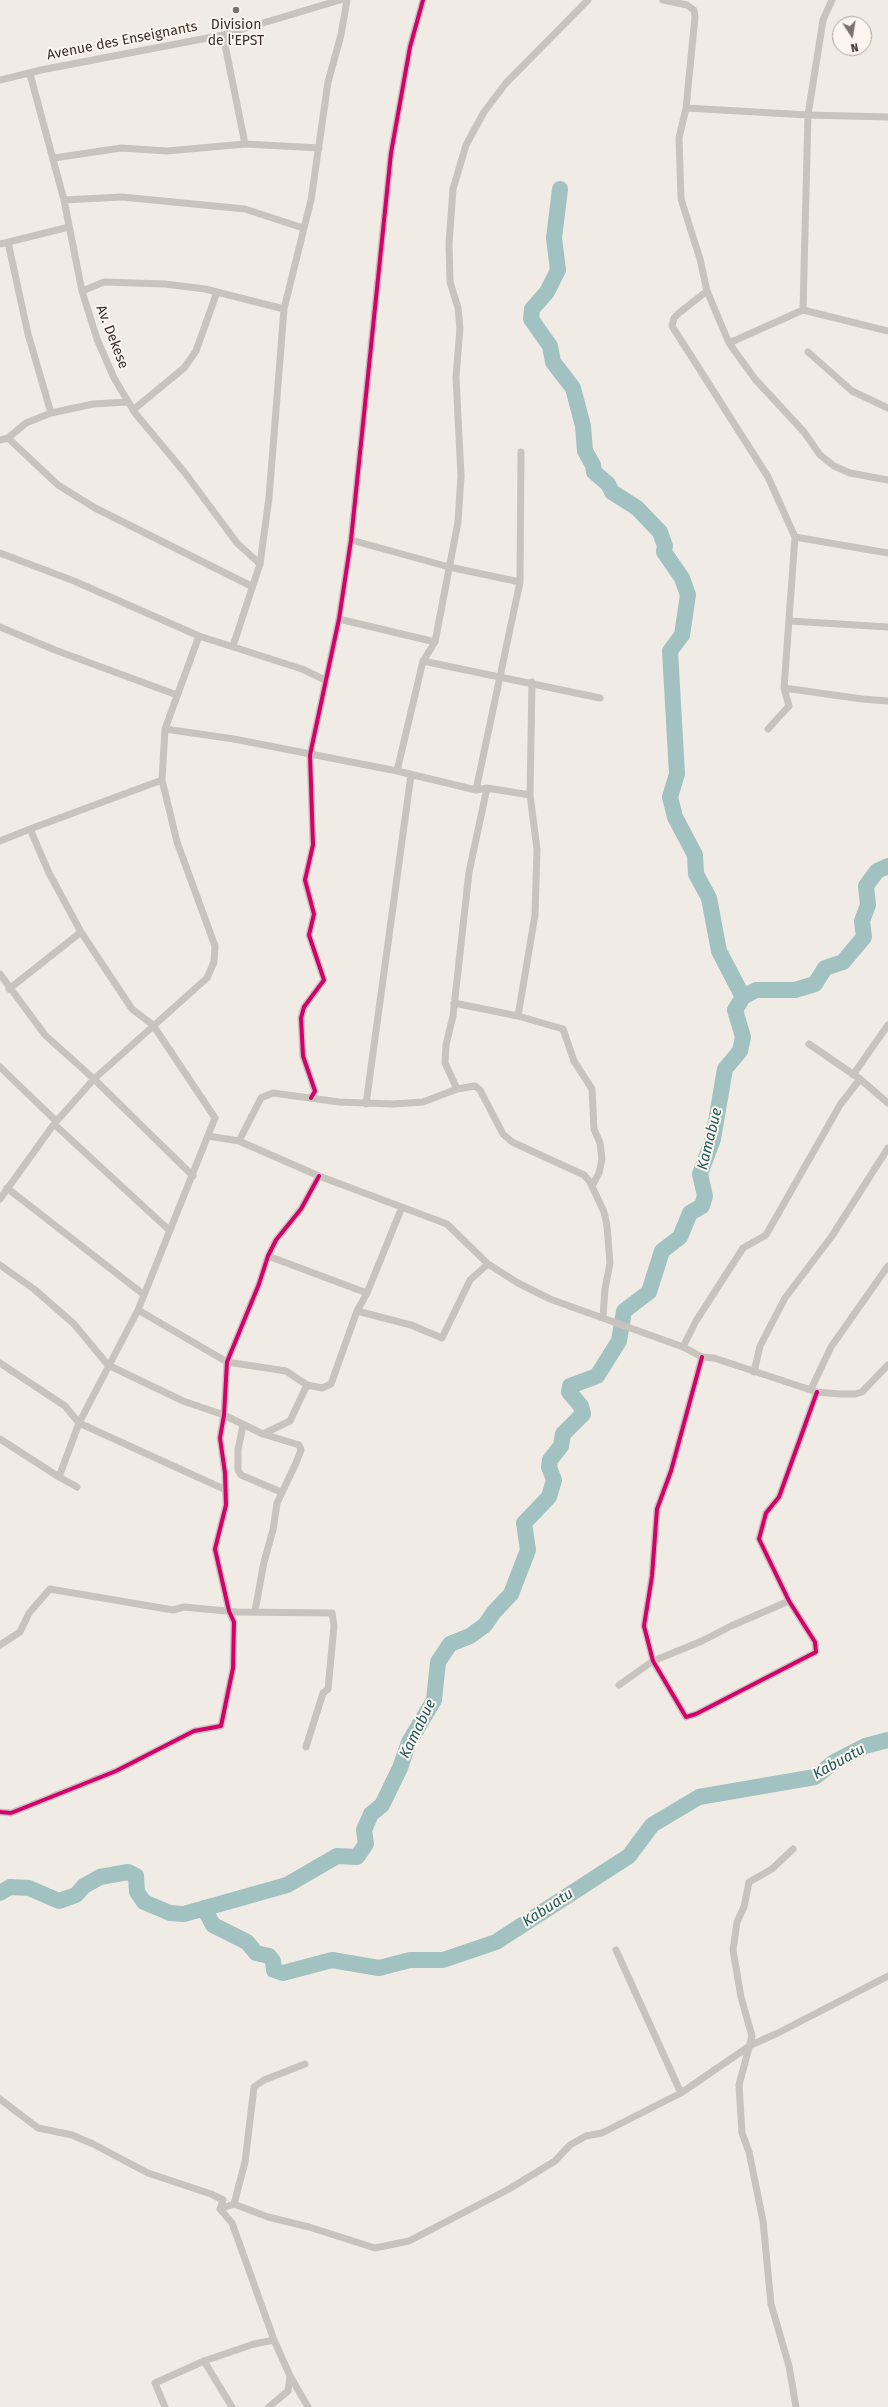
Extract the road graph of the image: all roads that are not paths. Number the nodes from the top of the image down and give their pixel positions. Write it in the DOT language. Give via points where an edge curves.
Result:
graph roads {
  1 [pos="340,0"];
  2 [pos="347,0"];
  3 [pos="423,0"];
  4 [pos="588,0"];
  5 [pos="663,0"];
  6 [pos="832,0"];
  7 [pos="223,35"];
  8 [pos="30,74"];
  9 [pos="0,80"];
  10 [pos="686,108"];
  11 [pos="808,115"];
  12 [pos="888,117"];
  13 [pos="245,144"];
  14 [pos="319,148"];
  15 [pos="54,158"];
  16 [pos="64,200"];
  17 [pos="69,227"];
  18 [pos="303,228"];
  19 [pos="8,242"];
  20 [pos="0,244"];
  21 [pos="82,291"];
  22 [pos="707,291"];
  23 [pos="217,292"];
  24 [pos="284,309"];
  25 [pos="803,310"];
  26 [pos="888,331"];
  27 [pos="729,343"];
  28 [pos="808,352"];
  29 [pos="127,402"];
  30 [pos="888,408"];
  31 [pos="133,410"];
  32 [pos="51,413"];
  33 [pos="8,438"];
  34 [pos="0,440"];
  35 [pos="521,452"];
  36 [pos="888,480"];
  37 [pos="795,537"];
  38 [pos="351,540"];
  39 [pos="888,552"];
  40 [pos="0,553"];
  41 [pos="260,564"];
  42 [pos="449,567"];
  43 [pos="520,582"];
  44 [pos="251,586"];
  45 [pos="339,619"];
  46 [pos="790,621"];
  47 [pos="0,627"];
  48 [pos="888,627"];
  49 [pos="199,636"];
  50 [pos="434,642"];
  51 [pos="233,646"];
  52 [pos="423,661"];
  53 [pos="501,677"];
  54 [pos="326,680"];
  55 [pos="532,682"];
  56 [pos="784,688"];
  57 [pos="178,695"];
  58 [pos="600,698"];
  59 [pos="888,701"];
  60 [pos="165,729"];
  61 [pos="768,729"];
  62 [pos="310,755"];
  63 [pos="396,771"];
  64 [pos="411,775"];
  65 [pos="162,780"];
  66 [pos="486,788"];
  67 [pos="476,790"];
  68 [pos="530,795"];
  69 [pos="30,829"];
  70 [pos="0,841"];
  71 [pos="81,932"];
  72 [pos="0,974"];
  73 [pos="9,989"];
  74 [pos="454,1003"];
  75 [pos="518,1016"];
  76 [pos="153,1025"];
  77 [pos="888,1025"];
  78 [pos="809,1044"];
  79 [pos="0,1067"];
  80 [pos="853,1075"];
  81 [pos="94,1078"];
  82 [pos="860,1079"];
  83 [pos="457,1089"];
  84 [pos="311,1098"];
  85 [pos="888,1103"];
  86 [pos="366,1104"];
  87 [pos="55,1122"];
  88 [pos="208,1136"];
  89 [pos="239,1141"];
  90 [pos="888,1148"];
  91 [pos="193,1176"];
  92 [pos="319,1176"];
  93 [pos="592,1186"];
  94 [pos="7,1188"];
  95 [pos="0,1200"];
  96 [pos="402,1206"];
  97 [pos="169,1230"];
  98 [pos="268,1256"];
  99 [pos="488,1264"];
  100 [pos="0,1265"];
  101 [pos="888,1266"];
  102 [pos="368,1292"];
  103 [pos="143,1294"];
  104 [pos="138,1310"];
  105 [pos="357,1311"];
  106 [pos="603,1317"];
  107 [pos="683,1348"];
  108 [pos="702,1357"];
  109 [pos="227,1362"];
  110 [pos="0,1363"];
  111 [pos="108,1365"];
  112 [pos="888,1365"];
  113 [pos="754,1372"];
  114 [pos="307,1385"];
  115 [pos="814,1391"];
  116 [pos="224,1415"];
  117 [pos="79,1423"];
  118 [pos="243,1425"];
  119 [pos="263,1434"];
  120 [pos="0,1439"];
  121 [pos="59,1477"];
  122 [pos="77,1487"];
  123 [pos="226,1490"];
  124 [pos="281,1492"];
  125 [pos="788,1601"];
  126 [pos="229,1611"];
  127 [pos="255,1611"];
  128 [pos="0,1645"];
  129 [pos="652,1661"];
  130 [pos="620,1685"];
  131 [pos="306,1747"];
  132 [pos="0,1812"];
  133 [pos="793,1849"];
  134 [pos="616,1950"];
  135 [pos="888,1976"];
  136 [pos="751,2045"];
  137 [pos="305,2064"];
  138 [pos="682,2093"];
  139 [pos="0,2099"];
  140 [pos="234,2204"];
  141 [pos="220,2209"];
  142 [pos="274,2340"];
  143 [pos="204,2361"];
  144 [pos="290,2376"];
  145 [pos="165,2407"];
  146 [pos="232,2407"];
  147 [pos="269,2407"];
  148 [pos="308,2407"];
  149 [pos="796,2407"];
  1 -- 7 [label="street, Avenue des Enseignants"];
  2 -- 14 [label="street" via="341,35 328,82"];
  3 -- 38 [label="street" via="410,47 391,153"];
  4 -- 42 [label="street" via="506,84 484,112 466,145 453,189 449,244 450,282 458,308 460,328 456,377 461,476 458,522"];
  5 -- 10 [label="street" via="687,5 694,10"];
  6 -- 11 [label="street" via="823,20"];
  7 -- 8 [label="street, Avenue des Enseignants"];
  7 -- 13 [label="street"];
  8 -- 9 [label="street, Avenue des Enseignants"];
  8 -- 15 [label="street, Av. Dekese"];
  10 -- 11 [label="street"];
  10 -- 22 [label="street" via="679,138 681,199"];
  11 -- 12 [label="street"];
  11 -- 25 [label="street"];
  13 -- 14 [label="street"];
  13 -- 15 [label="street" via="167,151 121,148"];
  14 -- 18 [label="street" via="311,200"];
  15 -- 16 [label="street, Av. Dekese"];
  16 -- 17 [label="street, Av. Dekese"];
  16 -- 18 [label="street" via="122,197 245,209"];
  17 -- 19 [label="street"];
  17 -- 21 [label="street, Av. Dekese"];
  18 -- 24 [label="street"];
  19 -- 20 [label="street"];
  19 -- 32 [label="street" via="28,334"];
  21 -- 23 [label="street" via="104,282 127,281"];
  21 -- 29 [label="street, Av. Dekese" via="97,339"];
  22 -- 27 [label="street"];
  22 -- 37 [label="street" via="679,313 674,318 672,326 768,477"];
  23 -- 24 [label="street"];
  23 -- 31 [label="street" via="196,351 184,368"];
  24 -- 41 [label="street" via="269,498"];
  25 -- 26 [label="street"];
  25 -- 27 [label="street"];
  27 -- 36 [label="street" via="755,380 804,432 820,455 834,466 850,473"];
  28 -- 30 [label="street" via="852,392"];
  29 -- 31 [label="street, Av. Dekese"];
  29 -- 32 [label="street" via="93,404"];
  31 -- 41 [label="street, Av. Dekese" via="185,473 237,543"];
  32 -- 33 [label="street" via="26,422"];
  33 -- 34 [label="street"];
  33 -- 44 [label="street" via="58,485 95,508"];
  35 -- 43 [label="street"];
  37 -- 39 [label="street"];
  37 -- 46 [label="street"];
  38 -- 42 [label="street"];
  38 -- 45 [label="street"];
  40 -- 49 [label="street" via="74,581"];
  41 -- 44 [label="street"];
  42 -- 43 [label="street"];
  42 -- 50 [label="street"];
  43 -- 53 [label="street"];
  44 -- 51 [label="street"];
  45 -- 50 [label="street"];
  45 -- 54 [label="street"];
  46 -- 48 [label="street"];
  46 -- 56 [label="street"];
  47 -- 57 [label="street"];
  49 -- 51 [label="street"];
  49 -- 57 [label="street"];
  50 -- 52 [label="street"];
  51 -- 54 [label="street" via="302,669"];
  52 -- 53 [label="street"];
  52 -- 63 [label="street"];
  53 -- 55 [label="street"];
  53 -- 67 [label="street"];
  54 -- 62 [label="street"];
  55 -- 58 [label="street"];
  55 -- 68 [label="street"];
  56 -- 59 [label="street"];
  56 -- 61 [label="street" via="789,706"];
  57 -- 60 [label="street"];
  60 -- 62 [label="street" via="234,739"];
  60 -- 65 [label="street"];
  62 -- 63 [label="street"];
  62 -- 84 [label="street" via="313,845 305,880 314,914 310,935 324,980 304,1007 301,1018 303,1056 315,1091"];
  63 -- 64 [label="street"];
  64 -- 67 [label="street"];
  64 -- 86 [label="street"];
  65 -- 69 [label="street"];
  65 -- 76 [label="street" via="177,842 215,946 214,962 207,978"];
  66 -- 67 [label="street"];
  66 -- 68 [label="street"];
  66 -- 74 [label="street" via="469,872"];
  68 -- 75 [label="street" via="537,849 535,915"];
  69 -- 70 [label="street"];
  69 -- 71 [label="street" via="49,873"];
  71 -- 73 [label="street"];
  71 -- 76 [label="street" via="132,1009"];
  72 -- 73 [label="street"];
  73 -- 81 [label="street" via="45,1035"];
  74 -- 75 [label="street"];
  74 -- 83 [label="street" via="445,1063"];
  75 -- 93 [label="street" via="563,1029 574,1061 592,1089 594,1129 600,1143 602,1159 600,1173"];
  76 -- 81 [label="street"];
  76 -- 88 [label="street" via="215,1116"];
  77 -- 80 [label="street"];
  78 -- 80 [label="street"];
  79 -- 87 [label="street"];
  80 -- 82 [label="street"];
  81 -- 87 [label="street"];
  81 -- 91 [label="street"];
  82 -- 85 [label="street"];
  82 -- 107 [label="street" via="840,1105 766,1235 744,1248 707,1303"];
  83 -- 86 [label="street" via="423,1102"];
  83 -- 93 [label="street" via="474,1086 484,1095 503,1134 512,1142 584,1175"];
  84 -- 86 [label="street"];
  84 -- 89 [label="street" via="281,1093 267,1095 262,1098"];
  87 -- 94 [label="street"];
  87 -- 97 [label="street"];
  88 -- 89 [label="street"];
  88 -- 91 [label="street"];
  89 -- 92 [label="street"];
  90 -- 113 [label="street" via="832,1236 785,1298 760,1346"];
  91 -- 97 [label="street"];
  92 -- 96 [label="street"];
  92 -- 98 [label="street" via="301,1209 276,1240"];
  93 -- 106 [label="street" via="607,1226 610,1263"];
  94 -- 95 [label="street"];
  94 -- 103 [label="street"];
  96 -- 99 [label="street" via="447,1224"];
  96 -- 102 [label="street"];
  97 -- 103 [label="street"];
  98 -- 102 [label="street"];
  98 -- 109 [label="street"];
  99 -- 105 [label="street" via="470,1280 442,1338 411,1325"];
  99 -- 106 [label="street" via="518,1283 550,1298"];
  100 -- 111 [label="street" via="34,1289 74,1324"];
  101 -- 115 [label="street" via="831,1347"];
  102 -- 105 [label="street"];
  103 -- 104 [label="street"];
  104 -- 109 [label="street"];
  104 -- 111 [label="street"];
  105 -- 114 [label="street" via="331,1384 322,1388"];
  106 -- 107 [label="street"];
  107 -- 108 [label="street"];
  108 -- 113 [label="street" via="714,1358"];
  108 -- 129 [label="street" via="671,1471 657,1509 652,1576 644,1626"];
  109 -- 114 [label="street" via="286,1372"];
  109 -- 116 [label="street"];
  110 -- 117 [label="street" via="65,1406"];
  111 -- 116 [label="street" via="183,1401"];
  111 -- 117 [label="street"];
  112 -- 115 [label="street" via="862,1392 855,1394"];
  113 -- 115 [label="street"];
  114 -- 119 [label="street" via="290,1421"];
  115 -- 125 [label="street" via="779,1497 766,1513 759,1538"];
  116 -- 118 [label="street"];
  116 -- 123 [label="street" via="220,1438"];
  117 -- 121 [label="street"];
  117 -- 123 [label="street"];
  118 -- 119 [label="street"];
  118 -- 124 [label="street" via="238,1450 240,1475"];
  119 -- 124 [label="street" via="300,1447 296,1463"];
  120 -- 121 [label="street"];
  121 -- 122 [label="street"];
  123 -- 126 [label="street" via="226,1505 216,1549"];
  124 -- 127 [label="street"];
  125 -- 129 [label="street" via="702,1642"];
  125 -- 129 [label="street" via="815,1642 816,1652 691,1716 684,1714"];
  126 -- 127 [label="street"];
  126 -- 128 [label="street" via="184,1607 173,1610 50,1589 29,1613 20,1632"];
  126 -- 132 [label="street" via="234,1622 233,1668 221,1726 194,1731 116,1771 11,1813"];
  127 -- 131 [label="street" via="332,1614 334,1626 328,1689 322,1693"];
  129 -- 130 [label="street"];
  133 -- 136 [label="street" via="772,1869 750,1882 733,1939 741,1997 752,2036"];
  134 -- 138 [label="street"];
  135 -- 136 [label="street"];
  136 -- 138 [label="street"];
  136 -- 149 [label="street" via="740,2081 742,2133 749,2152 763,2221 771,2304 789,2366"];
  137 -- 140 [label="street" via="264,2080 254,2087 245,2162"];
  138 -- 140 [label="street" via="622,2123 576,2142 555,2161 428,2232 409,2241 386,2247 375,2248 268,2217"];
  139 -- 141 [label="street" via="38,2128 72,2135 148,2174 211,2194 222,2200"];
  140 -- 141 [label="street"];
  141 -- 142 [label="street" via="232,2223"];
  142 -- 143 [label="street"];
  142 -- 144 [label="street"];
  143 -- 145 [label="street" via="155,2383"];
  143 -- 146 [label="street"];
  144 -- 147 [label="street" via="288,2391"];
  144 -- 148 [label="street"];
}
